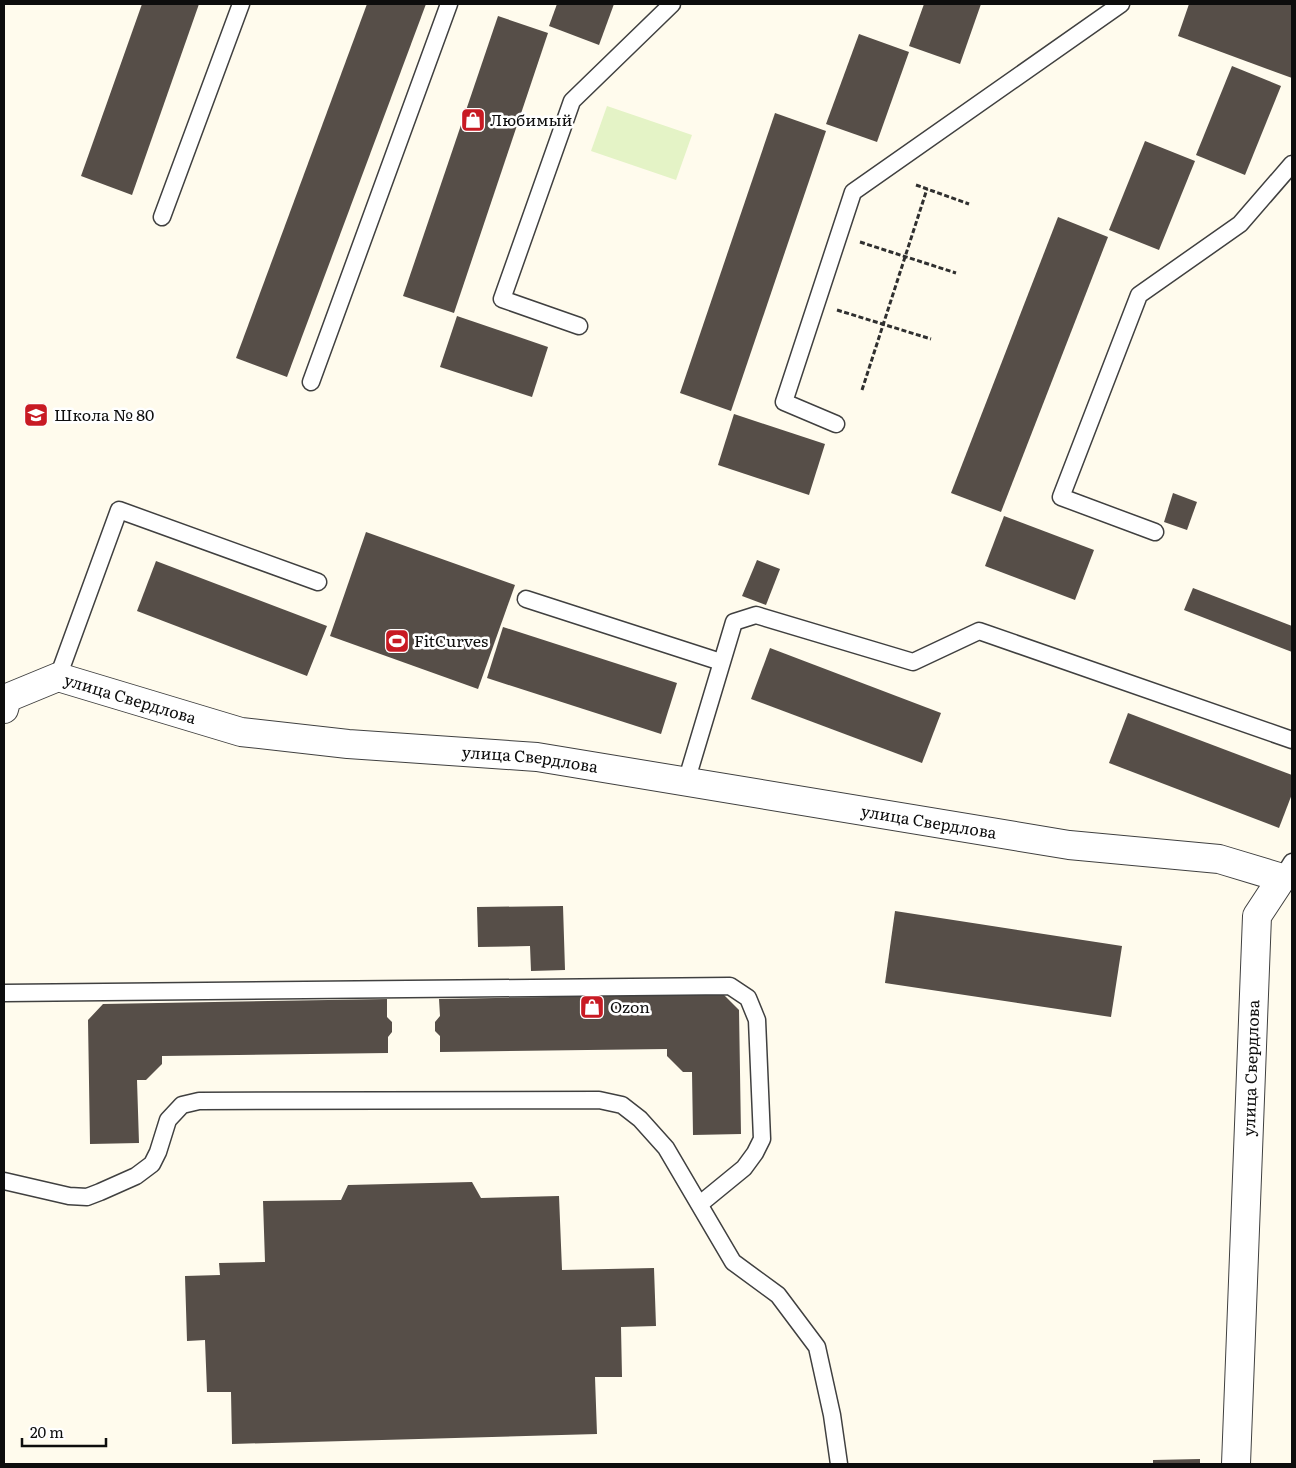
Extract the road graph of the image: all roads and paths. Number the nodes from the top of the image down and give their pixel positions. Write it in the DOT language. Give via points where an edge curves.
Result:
graph roads {
  1 [pos="242,4"];
  2 [pos="449,4"];
  3 [pos="672,4"];
  4 [pos="1121,4"];
  5 [pos="1292,164"];
  6 [pos="916,185"];
  7 [pos="927,189"];
  8 [pos="969,204"];
  9 [pos="162,217"];
  10 [pos="857,241"];
  11 [pos="905,256"];
  12 [pos="956,273"];
  13 [pos="834,309"];
  14 [pos="883,324"];
  15 [pos="579,326"];
  16 [pos="931,339"];
  17 [pos="311,382"];
  18 [pos="862,390"];
  19 [pos="836,424"];
  20 [pos="1155,532"];
  21 [pos="318,582"];
  22 [pos="526,599"];
  23 [pos="721,662"];
  24 [pos="58,677"];
  25 [pos="5,701"];
  26 [pos="1292,740"];
  27 [pos="686,782"];
  28 [pos="1287,870"];
  29 [pos="4,993"];
  30 [pos="4,1181"];
  31 [pos="700,1204"];
  32 [pos="839,1464"];
  33 [pos="1236,1464"];
  1 -- 9 [label="lane"];
  2 -- 17 [label="lane"];
  3 -- 15 [label="lane" via="572,101 502,299"];
  4 -- 19 [label="lane" via="853,192 784,402"];
  5 -- 20 [label="lane" via="1240,224 1139,295 1061,497"];
  6 -- 7 [label="path"];
  7 -- 8 [label="path"];
  7 -- 11 [label="path"];
  10 -- 11 [label="path"];
  11 -- 12 [label="path"];
  11 -- 14 [label="path"];
  13 -- 14 [label="path"];
  14 -- 16 [label="path"];
  14 -- 18 [label="path"];
  21 -- 24 [label="lane" via="119,510"];
  22 -- 23 [label="lane"];
  23 -- 26 [label="lane" via="734,622 756,615 913,662 979,631"];
  23 -- 27 [label="lane"];
  24 -- 25 [label="street, улица Свердлова"];
  24 -- 27 [label="street, улица Свердлова" via="241,732 348,744 538,757"];
  27 -- 28 [label="street, улица Свердлова" via="1069,844 1219,859"];
  28 -- 33 [label="street, улица Свердлова" via="1257,916"];
  29 -- 31 [label="lane" via="730,986 748,998 757,1020 762,1139 744,1168"];
  30 -- 31 [label="lane" via="69,1196 94,1195 136,1176 152,1164 168,1120 182,1105 199,1101 599,1100 622,1105 640,1118 666,1148"];
  31 -- 32 [label="lane" via="734,1262 778,1295 817,1347"];
}
